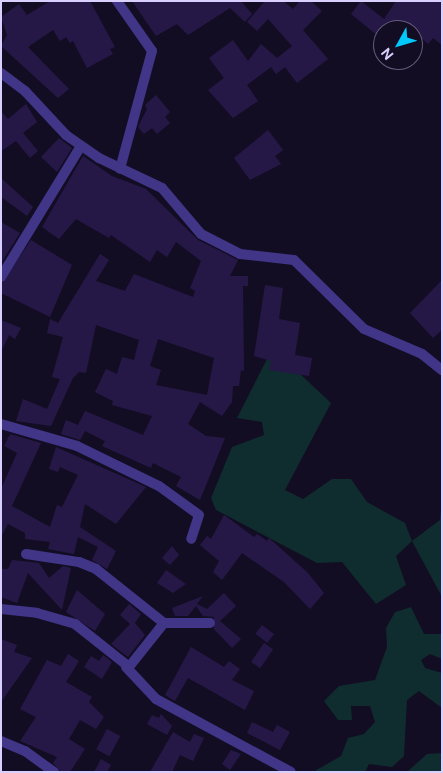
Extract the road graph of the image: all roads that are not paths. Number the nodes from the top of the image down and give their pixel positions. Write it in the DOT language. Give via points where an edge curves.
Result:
graph roads {
  1 [pos="117,1"];
  2 [pos="1,73"];
  3 [pos="81,146"];
  4 [pos="120,169"];
  5 [pos="1,277"];
  6 [pos="442,370"];
  7 [pos="1,424"];
  8 [pos="191,539"];
  9 [pos="26,554"];
  10 [pos="1,609"];
  11 [pos="164,623"];
  12 [pos="210,623"];
  13 [pos="126,667"];
  14 [pos="1,742"];
  15 [pos="54,772"];
  16 [pos="291,772"];
  1 -- 4 [label="street" via="152,51"];
  2 -- 3 [label="street"];
  3 -- 4 [label="street"];
  3 -- 5 [label="street"];
  4 -- 6 [label="street" via="162,188 201,234 234,252 282,257 303,265 364,329 422,354"];
  7 -- 8 [label="street" via="77,446 159,486 198,515"];
  9 -- 11 [label="street" via="79,562 96,569"];
  10 -- 13 [label="street" via="37,613 75,624"];
  11 -- 12 [label="street"];
  11 -- 13 [label="street" via="132,666"];
  13 -- 16 [label="street" via="156,699"];
  14 -- 15 [label="street" via="25,751"];
}
